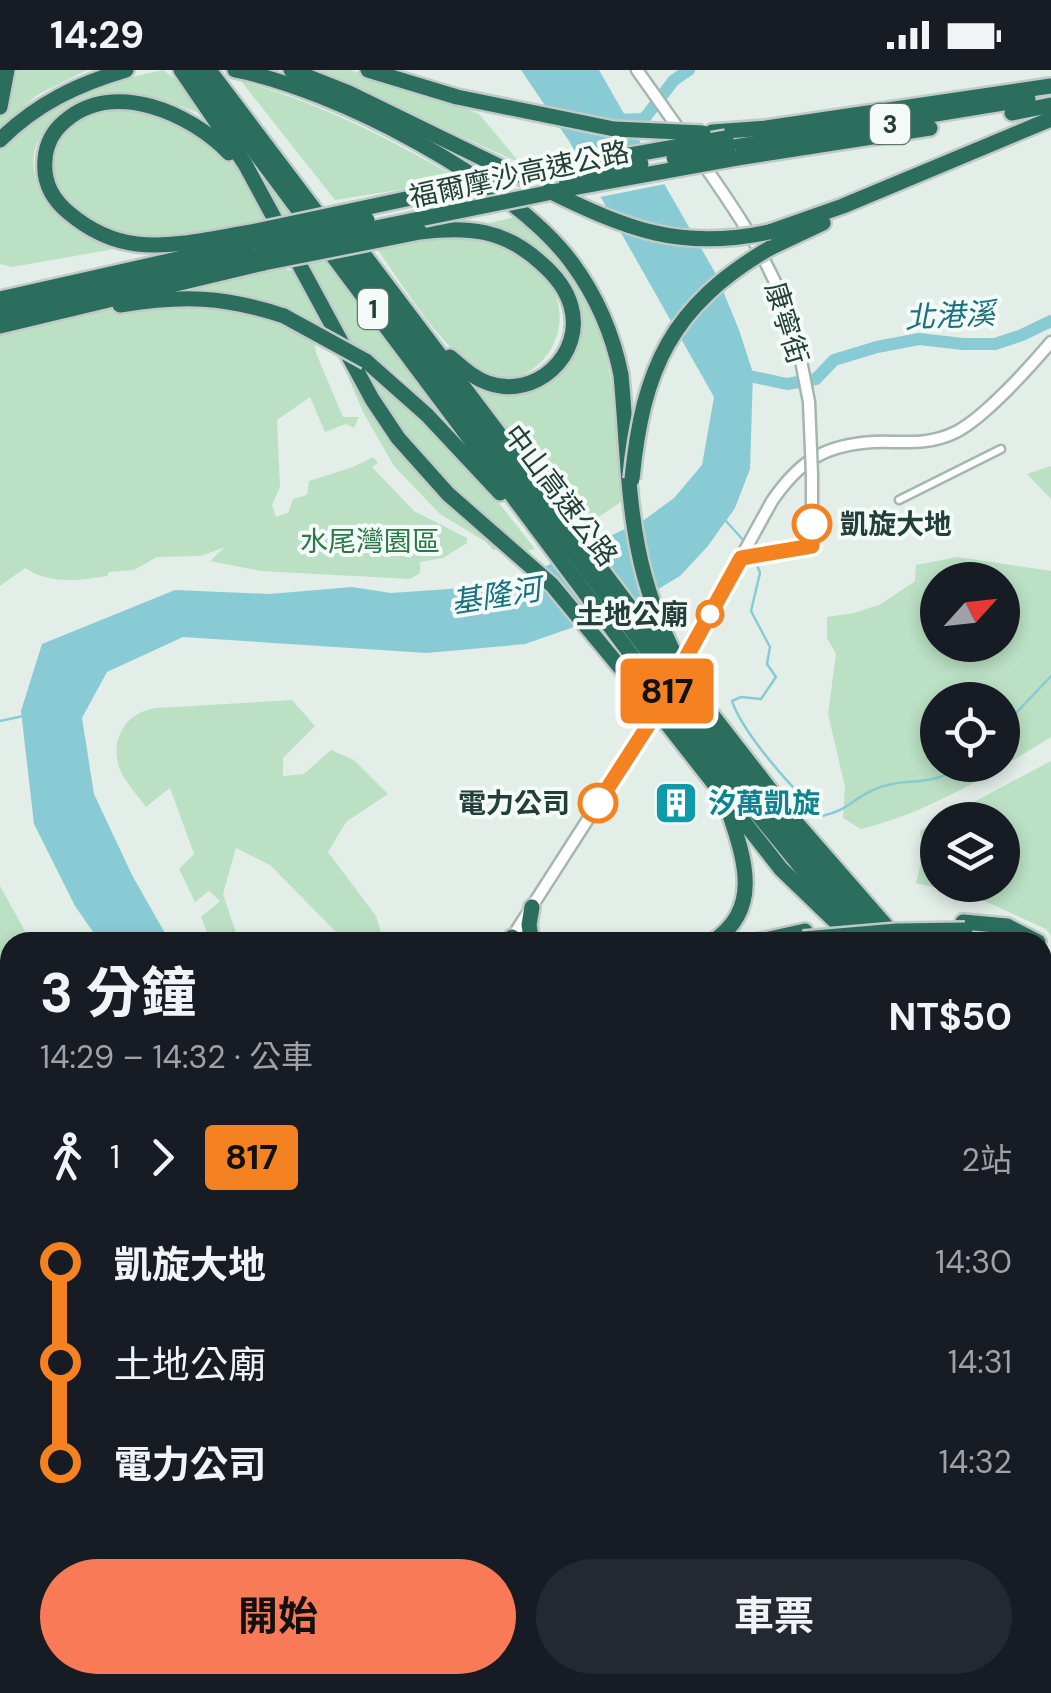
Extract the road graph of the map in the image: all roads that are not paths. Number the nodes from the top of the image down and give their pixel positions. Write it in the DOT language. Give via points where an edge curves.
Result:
graph roads {
  1 [pos="7,70"];
  2 [pos="126,70"];
  3 [pos="181,70"];
  4 [pos="193,70"];
  5 [pos="209,70"];
  6 [pos="235,70"];
  7 [pos="290,70"];
  8 [pos="368,70"];
  9 [pos="637,70"];
  10 [pos="219,84"];
  11 [pos="1051,86"];
  12 [pos="1051,94"];
  13 [pos="1051,105"];
  14 [pos="0,107"];
  15 [pos="1051,118"];
  16 [pos="0,140"];
  17 [pos="726,144"];
  18 [pos="266,204"];
  19 [pos="770,240"];
  20 [pos="258,247"];
  21 [pos="0,299"];
  22 [pos="0,311"];
  23 [pos="57,314"];
  24 [pos="418,322"];
  25 [pos="0,326"];
  26 [pos="1051,342"];
  27 [pos="1002,449"];
  28 [pos="630,500"];
  29 [pos="899,500"];
  30 [pos="560,544"];
  31 [pos="741,558"];
  32 [pos="636,626"];
  33 [pos="670,686"];
  34 [pos="722,794"];
  35 [pos="532,907"];
  36 [pos="964,926"];
  37 [pos="518,932"];
  38 [pos="530,932"];
  39 [pos="723,932"];
  40 [pos="849,932"];
  41 [pos="853,932"];
  42 [pos="873,932"];
  43 [pos="884,932"];
  44 [pos="891,932"];
  45 [pos="994,932"];
  46 [pos="1017,932"];
  1 -- 14 [label="highway"];
  2 -- 16 [label="highway" via="62,93"];
  3 -- 18 [label="highway"];
  4 -- 30 [label="highway, 中山高速公路 / 1"];
  5 -- 10 [label="highway, 中山高速公路 / 1"];
  6 -- 28 [label="highway" via="316,95 417,142 554,242 595,299 616,352"];
  7 -- 19 [label="highway, bridge" via="612,222 704,240"];
  8 -- 17 [label="highway, bridge" via="457,97"];
  9 -- 31 [label="street, 康寧街, bridge" via="768,264 798,345 808,402 812,546"];
  10 -- 24 [label="highway"];
  10 -- 30 [label="highway, 中山高速公路 / 1"];
  11 -- 17 [label="highway" via="766,128"];
  12 -- 17 [label="highway, 福爾摩沙高速公路 / 3"];
  13 -- 17 [label="highway, 福爾摩沙高速公路 / 3" via="887,135"];
  15 -- 19 [label="highway"];
  17 -- 20 [label="highway, 福爾摩沙高速公路 / 3, bridge" via="583,185"];
  18 -- 20 [label="highway" via="215,138 149,106 95,105 74,114 49,140 44,169 52,195 105,236 135,244"];
  18 -- 33 [label="highway" via="385,422 419,465 596,635"];
  19 -- 28 [label="highway, bridge" via="716,285 676,328 658,360 644,397"];
  20 -- 21 [label="highway, 福爾摩沙高速公路 / 3"];
  20 -- 22 [label="highway, 福爾摩沙高速公路 / 3"];
  20 -- 23 [label="highway"];
  20 -- 24 [label="highway, bridge" via="472,228 495,233 552,272 566,292 574,327 554,368 532,382 505,386 470,375"];
  23 -- 25 [label="highway"];
  23 -- 30 [label="highway, bridge" via="172,297 234,301 284,316 366,361 399,388"];
  24 -- 30 [label="highway"];
  26 -- 31 [label="street" via="959,431 919,444 833,450 803,462"];
  27 -- 29 [label="street"];
  28 -- 32 [label="highway" via="638,556"];
  30 -- 32 [label="highway"];
  30 -- 32 [label="highway"];
  31 -- 35 [label="street" via="651,721"];
  32 -- 33 [label="highway"];
  32 -- 33 [label="highway"];
  33 -- 34 [label="highway"];
  33 -- 41 [label="highway"];
  33 -- 42 [label="highway"];
  33 -- 44 [label="highway" via="700,698"];
  34 -- 39 [label="highway" via="741,847 747,891 738,918"];
  34 -- 40 [label="highway" via="781,869"];
  35 -- 37 [label="street"];
  35 -- 38 [label="highway"];
  36 -- 43 [label="highway, bridge"];
  36 -- 45 [label="highway"];
  36 -- 46 [label="highway"];
}
